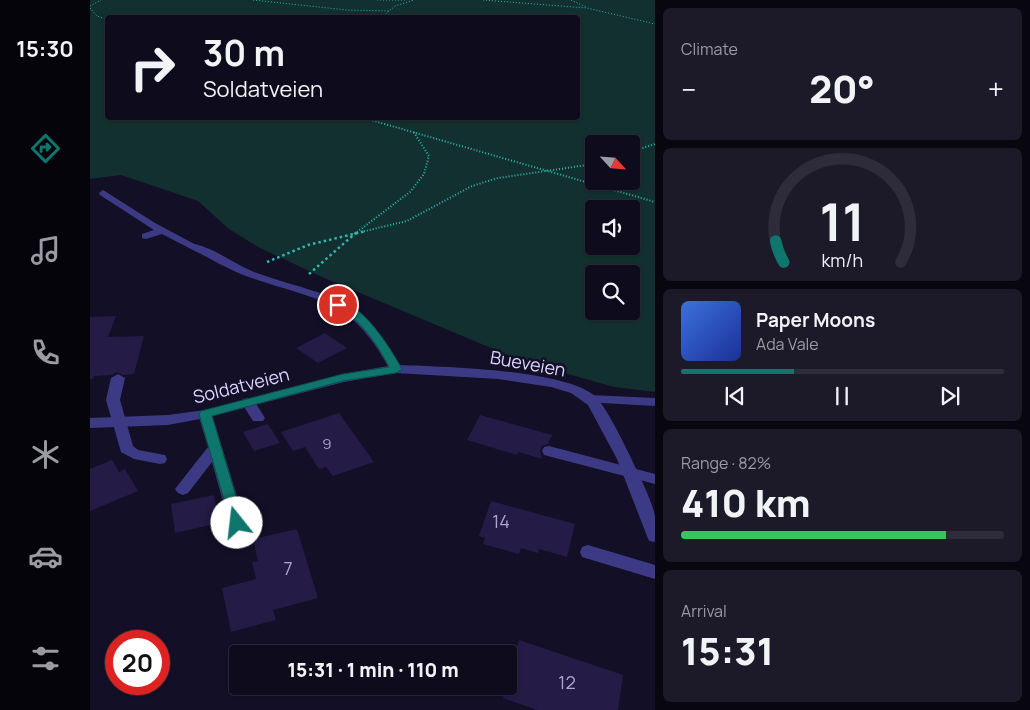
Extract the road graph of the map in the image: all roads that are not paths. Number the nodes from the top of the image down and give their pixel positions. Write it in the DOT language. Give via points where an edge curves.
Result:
graph roads {
  1 [pos="103,193"];
  2 [pos="163,230"];
  3 [pos="146,236"];
  4 [pos="396,369"];
  5 [pos="118,378"];
  6 [pos="590,399"];
  7 [pos="248,402"];
  8 [pos="655,402"];
  9 [pos="205,414"];
  10 [pos="258,418"];
  11 [pos="90,423"];
  12 [pos="121,423"];
  13 [pos="215,448"];
  14 [pos="549,451"];
  15 [pos="160,459"];
  16 [pos="630,472"];
  17 [pos="655,479"];
  18 [pos="183,489"];
  19 [pos="237,523"];
  20 [pos="655,536"];
  21 [pos="588,552"];
  22 [pos="655,572"];
  1 -- 2 [label="street"];
  2 -- 3 [label="street"];
  2 -- 4 [label="street" via="250,273 348,309 382,343"];
  4 -- 6 [label="street, Bueveien" via="524,378 559,385"];
  4 -- 7 [label="street, Soldatveien" via="343,378"];
  5 -- 12 [label="street" via="113,400"];
  6 -- 8 [label="street"];
  6 -- 16 [label="street"];
  7 -- 9 [label="street, Soldatveien"];
  7 -- 10 [label="street"];
  9 -- 12 [label="street, Soldatveien"];
  9 -- 13 [label="street"];
  11 -- 12 [label="street, Soldatveien"];
  12 -- 15 [label="street" via="126,448 134,454"];
  13 -- 18 [label="street"];
  13 -- 19 [label="street"];
  14 -- 16 [label="street"];
  16 -- 17 [label="street"];
  16 -- 20 [label="street"];
  21 -- 22 [label="street"];
}
